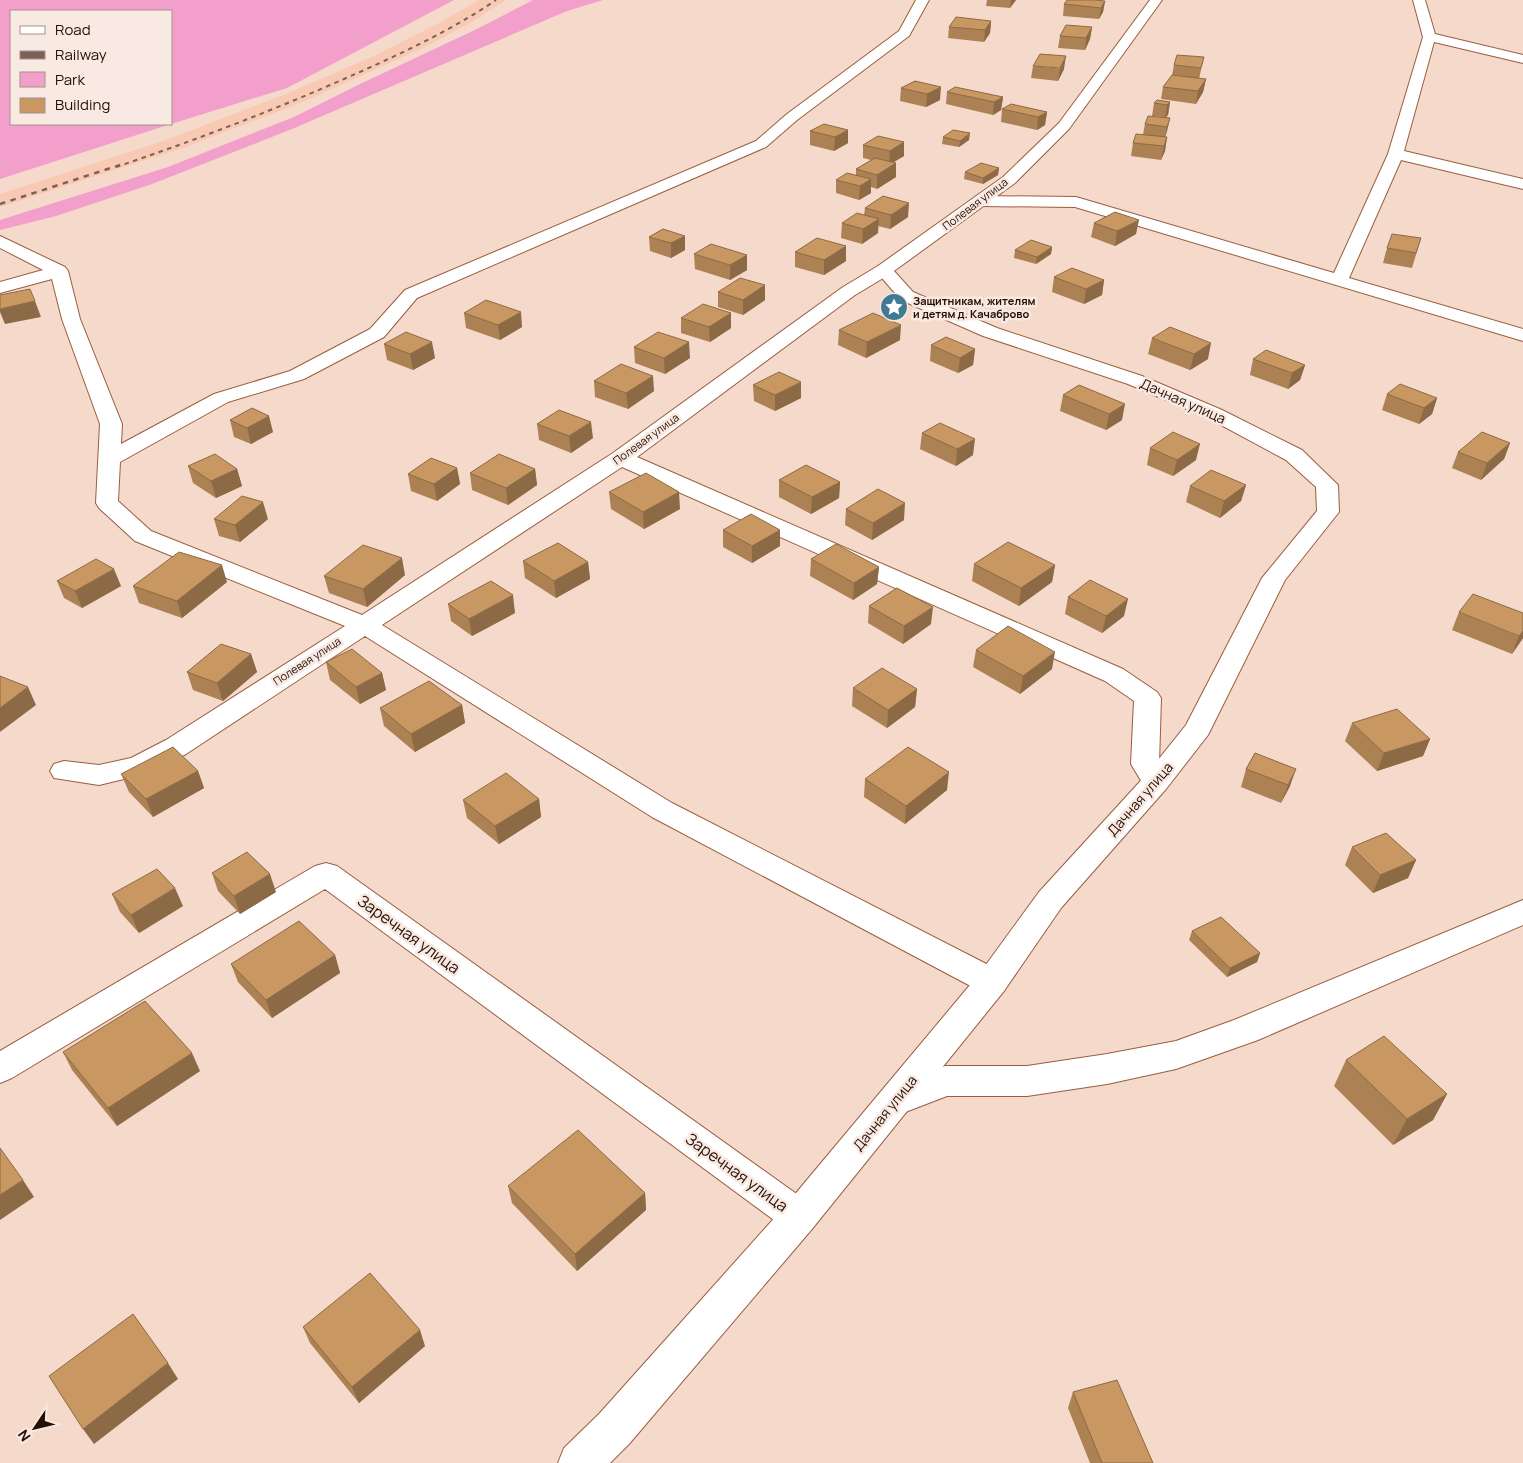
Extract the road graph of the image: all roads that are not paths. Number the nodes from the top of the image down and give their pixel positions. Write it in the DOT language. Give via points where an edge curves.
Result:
graph roads {
  1 [pos="923,0"];
  2 [pos="1156,0"];
  3 [pos="1419,0"];
  4 [pos="1429,37"];
  5 [pos="1523,59"];
  6 [pos="1396,154"];
  7 [pos="1523,184"];
  8 [pos="982,201"];
  9 [pos="0,241"];
  10 [pos="59,270"];
  11 [pos="884,270"];
  12 [pos="1339,280"];
  13 [pos="0,288"];
  14 [pos="1523,335"];
  15 [pos="621,458"];
  16 [pos="108,460"];
  17 [pos="363,624"];
  18 [pos="64,772"];
  19 [pos="1156,782"];
  20 [pos="1523,912"];
  21 [pos="992,982"];
  22 [pos="0,1068"];
  23 [pos="895,1101"];
  24 [pos="799,1216"];
  25 [pos="579,1463"];
  1 -- 16 [label="street" via="904,33 792,116 762,144 411,294 369,337 297,375 221,398"];
  2 -- 8 [label="street, Полевая улица" via="1064,126 1009,180"];
  3 -- 4 [label="street"];
  4 -- 5 [label="street"];
  4 -- 6 [label="street"];
  6 -- 7 [label="street"];
  6 -- 12 [label="street"];
  8 -- 11 [label="street, Полевая улица"];
  8 -- 12 [label="street" via="1076,202"];
  9 -- 10 [label="street"];
  10 -- 13 [label="street"];
  10 -- 16 [label="street" via="71,319 111,424"];
  11 -- 15 [label="street, Полевая улица" via="849,291"];
  11 -- 19 [label="street, Дачная улица" via="907,296 916,300 990,332 1135,380 1215,414 1294,455 1327,485 1328,512 1274,578 1198,729"];
  12 -- 14 [label="street"];
  15 -- 17 [label="street, Полевая улица"];
  15 -- 19 [label="street" via="1114,675 1148,698 1145,764"];
  16 -- 17 [label="street" via="107,503 143,536"];
  17 -- 18 [label="street, Полевая улица" via="176,747 139,766 99,775"];
  17 -- 21 [label="street" via="662,810"];
  19 -- 21 [label="street, Дачная улица" via="1050,900"];
  20 -- 23 [label="street" via="1246,1030 1176,1055 1027,1081 945,1081"];
  21 -- 23 [label="street, Дачная улица"];
  22 -- 24 [label="street, Заречная улица" via="326,874"];
  23 -- 24 [label="street, Дачная улица"];
  24 -- 25 [label="street, Дачная улица" via="614,1429"];
}
